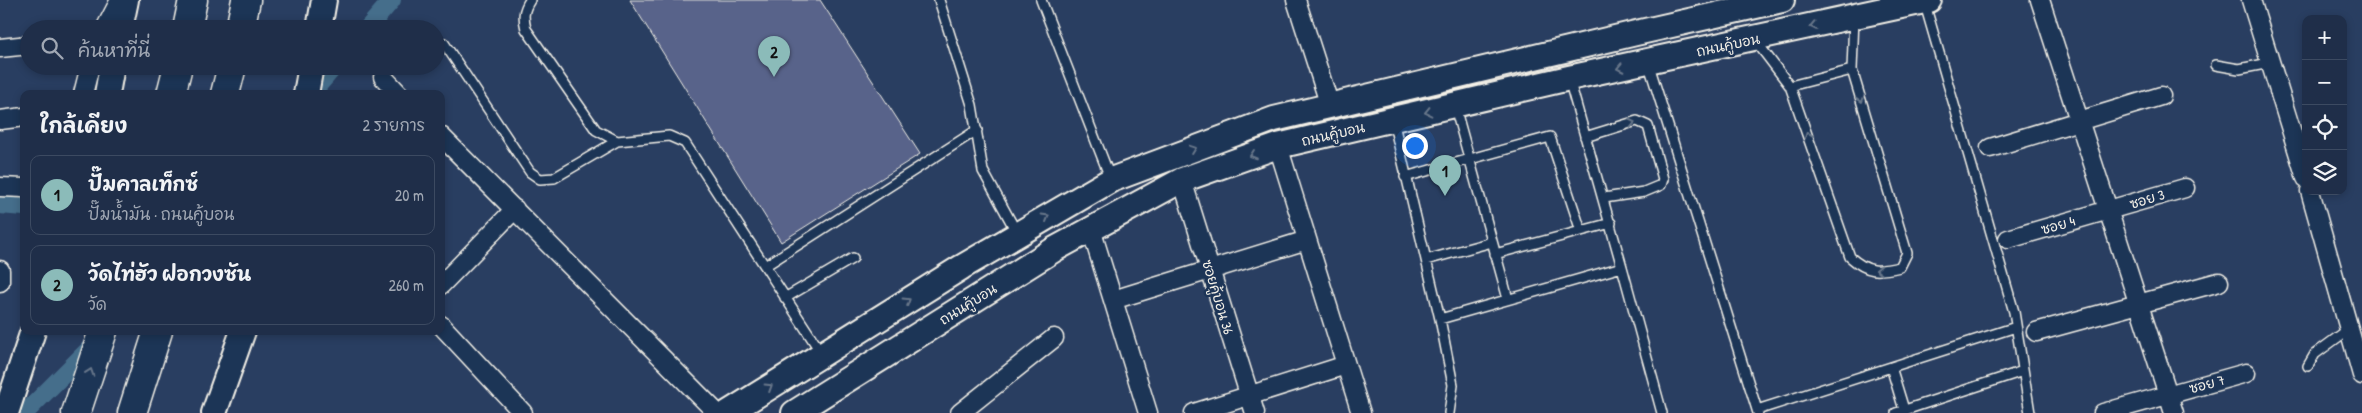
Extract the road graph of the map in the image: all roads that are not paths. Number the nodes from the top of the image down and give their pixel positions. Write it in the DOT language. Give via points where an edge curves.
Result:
graph roads {
  1 [pos="120,0"];
  2 [pos="126,0"];
  3 [pos="193,0"];
  4 [pos="246,0"];
  5 [pos="324,0"];
  6 [pos="530,0"];
  7 [pos="940,0"];
  8 [pos="1042,0"];
  9 [pos="1296,0"];
  10 [pos="1782,0"];
  11 [pos="2040,0"];
  12 [pos="2251,0"];
  13 [pos="1927,1"];
  14 [pos="1854,17"];
  15 [pos="110,20"];
  16 [pos="122,20"];
  17 [pos="190,20"];
  18 [pos="242,20"];
  19 [pos="321,20"];
  20 [pos="1754,39"];
  21 [pos="445,44"];
  22 [pos="20,46"];
  23 [pos="0,48"];
  24 [pos="1528,59"];
  25 [pos="1648,62"];
  26 [pos="2270,63"];
  27 [pos="2216,65"];
  28 [pos="1852,70"];
  29 [pos="88,75"];
  30 [pos="110,75"];
  31 [pos="176,75"];
  32 [pos="230,75"];
  33 [pos="309,75"];
  34 [pos="383,77"];
  35 [pos="1568,78"];
  36 [pos="1790,86"];
  37 [pos="1534,87"];
  38 [pos="84,90"];
  39 [pos="108,90"];
  40 [pos="172,90"];
  41 [pos="226,90"];
  42 [pos="307,90"];
  43 [pos="395,90"];
  44 [pos="2161,96"];
  45 [pos="1455,105"];
  46 [pos="1330,106"];
  47 [pos="20,118"];
  48 [pos="0,120"];
  49 [pos="1393,120"];
  50 [pos="2080,120"];
  51 [pos="976,130"];
  52 [pos="1585,137"];
  53 [pos="445,140"];
  54 [pos="617,141"];
  55 [pos="1278,146"];
  56 [pos="1990,148"];
  57 [pos="1469,159"];
  58 [pos="2302,165"];
  59 [pos="1405,177"];
  60 [pos="1111,180"];
  61 [pos="1182,180"];
  62 [pos="0,187"];
  63 [pos="20,188"];
  64 [pos="2185,188"];
  65 [pos="2311,195"];
  66 [pos="1604,198"];
  67 [pos="515,209"];
  68 [pos="2109,211"];
  69 [pos="1611,223"];
  70 [pos="1091,229"];
  71 [pos="1581,231"];
  72 [pos="1018,234"];
  73 [pos="2008,239"];
  74 [pos="1307,240"];
  75 [pos="1492,242"];
  76 [pos="1495,254"];
  77 [pos="853,258"];
  78 [pos="1426,260"];
  79 [pos="765,266"];
  80 [pos="1622,266"];
  81 [pos="0,270"];
  82 [pos="1210,270"];
  83 [pos="445,281"];
  84 [pos="0,282"];
  85 [pos="2219,282"];
  86 [pos="785,298"];
  87 [pos="1508,299"];
  88 [pos="1114,300"];
  89 [pos="2138,303"];
  90 [pos="1440,319"];
  91 [pos="2016,327"];
  92 [pos="445,329"];
  93 [pos="2349,329"];
  94 [pos="2036,332"];
  95 [pos="32,335"];
  96 [pos="102,335"];
  97 [pos="157,335"];
  98 [pos="241,335"];
  99 [pos="1054,338"];
  100 [pos="822,354"];
  101 [pos="1346,365"];
  102 [pos="2308,366"];
  103 [pos="1891,368"];
  104 [pos="2023,371"];
  105 [pos="2246,373"];
  106 [pos="2362,375"];
  107 [pos="2168,394"];
  108 [pos="1249,396"];
  109 [pos="1758,412"];
  110 [pos="1902,412"];
  111 [pos="2027,412"];
  112 [pos="6,413"];
  113 [pos="76,413"];
  114 [pos="132,413"];
  115 [pos="214,413"];
  116 [pos="523,413"];
  117 [pos="717,413"];
  118 [pos="728,413"];
  119 [pos="794,413"];
  120 [pos="960,413"];
  121 [pos="1148,413"];
  122 [pos="1194,413"];
  123 [pos="1255,413"];
  124 [pos="1362,413"];
  125 [pos="1449,413"];
  126 [pos="1662,413"];
  127 [pos="2103,413"];
  128 [pos="2174,413"];
  1 -- 15 [label="street"];
  2 -- 16 [label="main road"];
  3 -- 17 [label="highway"];
  4 -- 18 [label="highway"];
  5 -- 19 [label="main road"];
  6 -- 54 [label="lane" via="524,9 526,29 596,130"];
  7 -- 51 [label="lane" via="972,105"];
  8 -- 60 [label="lane"];
  9 -- 46 [label="street"];
  10 -- 24 [label="main road, ถนนคู้บอน"];
  11 -- 50 [label="street"];
  12 -- 26 [label="street"];
  13 -- 14 [label="main road, ถนนคู้บอน"];
  13 -- 91 [label="lane"];
  14 -- 20 [label="main road, ถนนคู้บอน, one-way"];
  14 -- 28 [label="lane"];
  20 -- 25 [label="main road, ถนนคู้บอน"];
  20 -- 36 [label="lane"];
  21 -- 54 [label="lane" via="530,172 540,179 554,178"];
  22 -- 23 [label="street"];
  24 -- 37 [label="main road"];
  24 -- 46 [label="main road, ถนนคู้บอน"];
  25 -- 35 [label="main road, ถนนคู้บอน, one-way"];
  25 -- 109 [label="lane"];
  26 -- 27 [label="lane" via="2239,69"];
  26 -- 58 [label="street"];
  28 -- 36 [label="lane"];
  28 -- 36 [label="lane, one-way" via="1907,253 1900,267 1874,272 1850,257"];
  29 -- 38 [label="street"];
  30 -- 39 [label="main road"];
  31 -- 40 [label="highway"];
  32 -- 41 [label="highway"];
  33 -- 42 [label="main road"];
  34 -- 43 [label="street"];
  35 -- 37 [label="main road, ถนนคู้บอน"];
  35 -- 52 [label="lane"];
  37 -- 45 [label="main road, ถนนคู้บอน"];
  44 -- 50 [label="street"];
  45 -- 49 [label="main road, ถนนคู้บอน, one-way"];
  45 -- 57 [label="lane"];
  60 -- 46 [label="main road, ถนนคู้บอน, one-way" via="1274,119"];
  47 -- 48 [label="street"];
  49 -- 55 [label="main road, ถนนคู้บอน"];
  49 -- 59 [label="lane"];
  50 -- 56 [label="street"];
  50 -- 68 [label="street"];
  51 -- 72 [label="lane" via="983,171"];
  51 -- 79 [label="lane"];
  52 -- 66 [label="lane"];
  52 -- 66 [label="lane, one-way" via="1637,121 1648,126 1663,179 1661,185 1644,192"];
  53 -- 67 [label="street"];
  54 -- 79 [label="lane" via="668,136 684,144"];
  55 -- 61 [label="main road, ถนนคู้บอน, one-way"];
  55 -- 74 [label="street"];
  57 -- 59 [label="lane"];
  57 -- 71 [label="lane" via="1550,137"];
  57 -- 75 [label="lane"];
  59 -- 78 [label="lane"];
  72 -- 60 [label="main road, ถนนคู้บอน, one-way"];
  61 -- 70 [label="main road, ถนนคู้บอน"];
  61 -- 82 [label="street, ซอยคู้บอน 36"];
  62 -- 63 [label="street"];
  64 -- 68 [label="street, ซอย 3"];
  65 -- 93 [label="street"];
  66 -- 69 [label="lane"];
  67 -- 83 [label="street"];
  67 -- 117 [label="street"];
  68 -- 73 [label="street, ซอย 4"];
  68 -- 89 [label="street"];
  69 -- 71 [label="lane"];
  69 -- 80 [label="lane"];
  70 -- 88 [label="street"];
  70 -- 119 [label="main road, ถนนคู้บอน"];
  71 -- 76 [label="lane"];
  100 -- 72 [label="main road, ถนนคู้บอน, one-way"];
  74 -- 82 [label="street"];
  74 -- 101 [label="street"];
  75 -- 76 [label="lane"];
  75 -- 78 [label="lane"];
  76 -- 87 [label="lane"];
  77 -- 86 [label="lane"];
  78 -- 90 [label="lane"];
  79 -- 86 [label="lane"];
  80 -- 87 [label="lane"];
  80 -- 126 [label="lane"];
  81 -- 84 [label="street"];
  82 -- 88 [label="street"];
  82 -- 108 [label="street, ซอยคู้บอน 36"];
  85 -- 89 [label="street"];
  86 -- 100 [label="lane"];
  87 -- 90 [label="lane"];
  88 -- 121 [label="street"];
  89 -- 94 [label="street"];
  89 -- 107 [label="street"];
  90 -- 125 [label="lane" via="1453,385"];
  91 -- 103 [label="lane"];
  91 -- 104 [label="lane"];
  92 -- 116 [label="street"];
  93 -- 102 [label="lane" via="2315,354"];
  93 -- 106 [label="street"];
  95 -- 112 [label="main road"];
  113 -- 96 [label="highway, one-way"];
  97 -- 114 [label="highway"];
  98 -- 115 [label="main road"];
  99 -- 120 [label="street"];
  118 -- 100 [label="main road, ถนนคู้บอน, one-way"];
  101 -- 108 [label="street"];
  101 -- 124 [label="street"];
  103 -- 109 [label="lane"];
  103 -- 110 [label="lane"];
  104 -- 110 [label="lane"];
  104 -- 111 [label="lane"];
  105 -- 107 [label="street, ซอย 7"];
  107 -- 127 [label="street, ซอย 7"];
  107 -- 128 [label="street"];
  108 -- 122 [label="street"];
  108 -- 123 [label="street, ซอยคู้บอน 36"];
}
